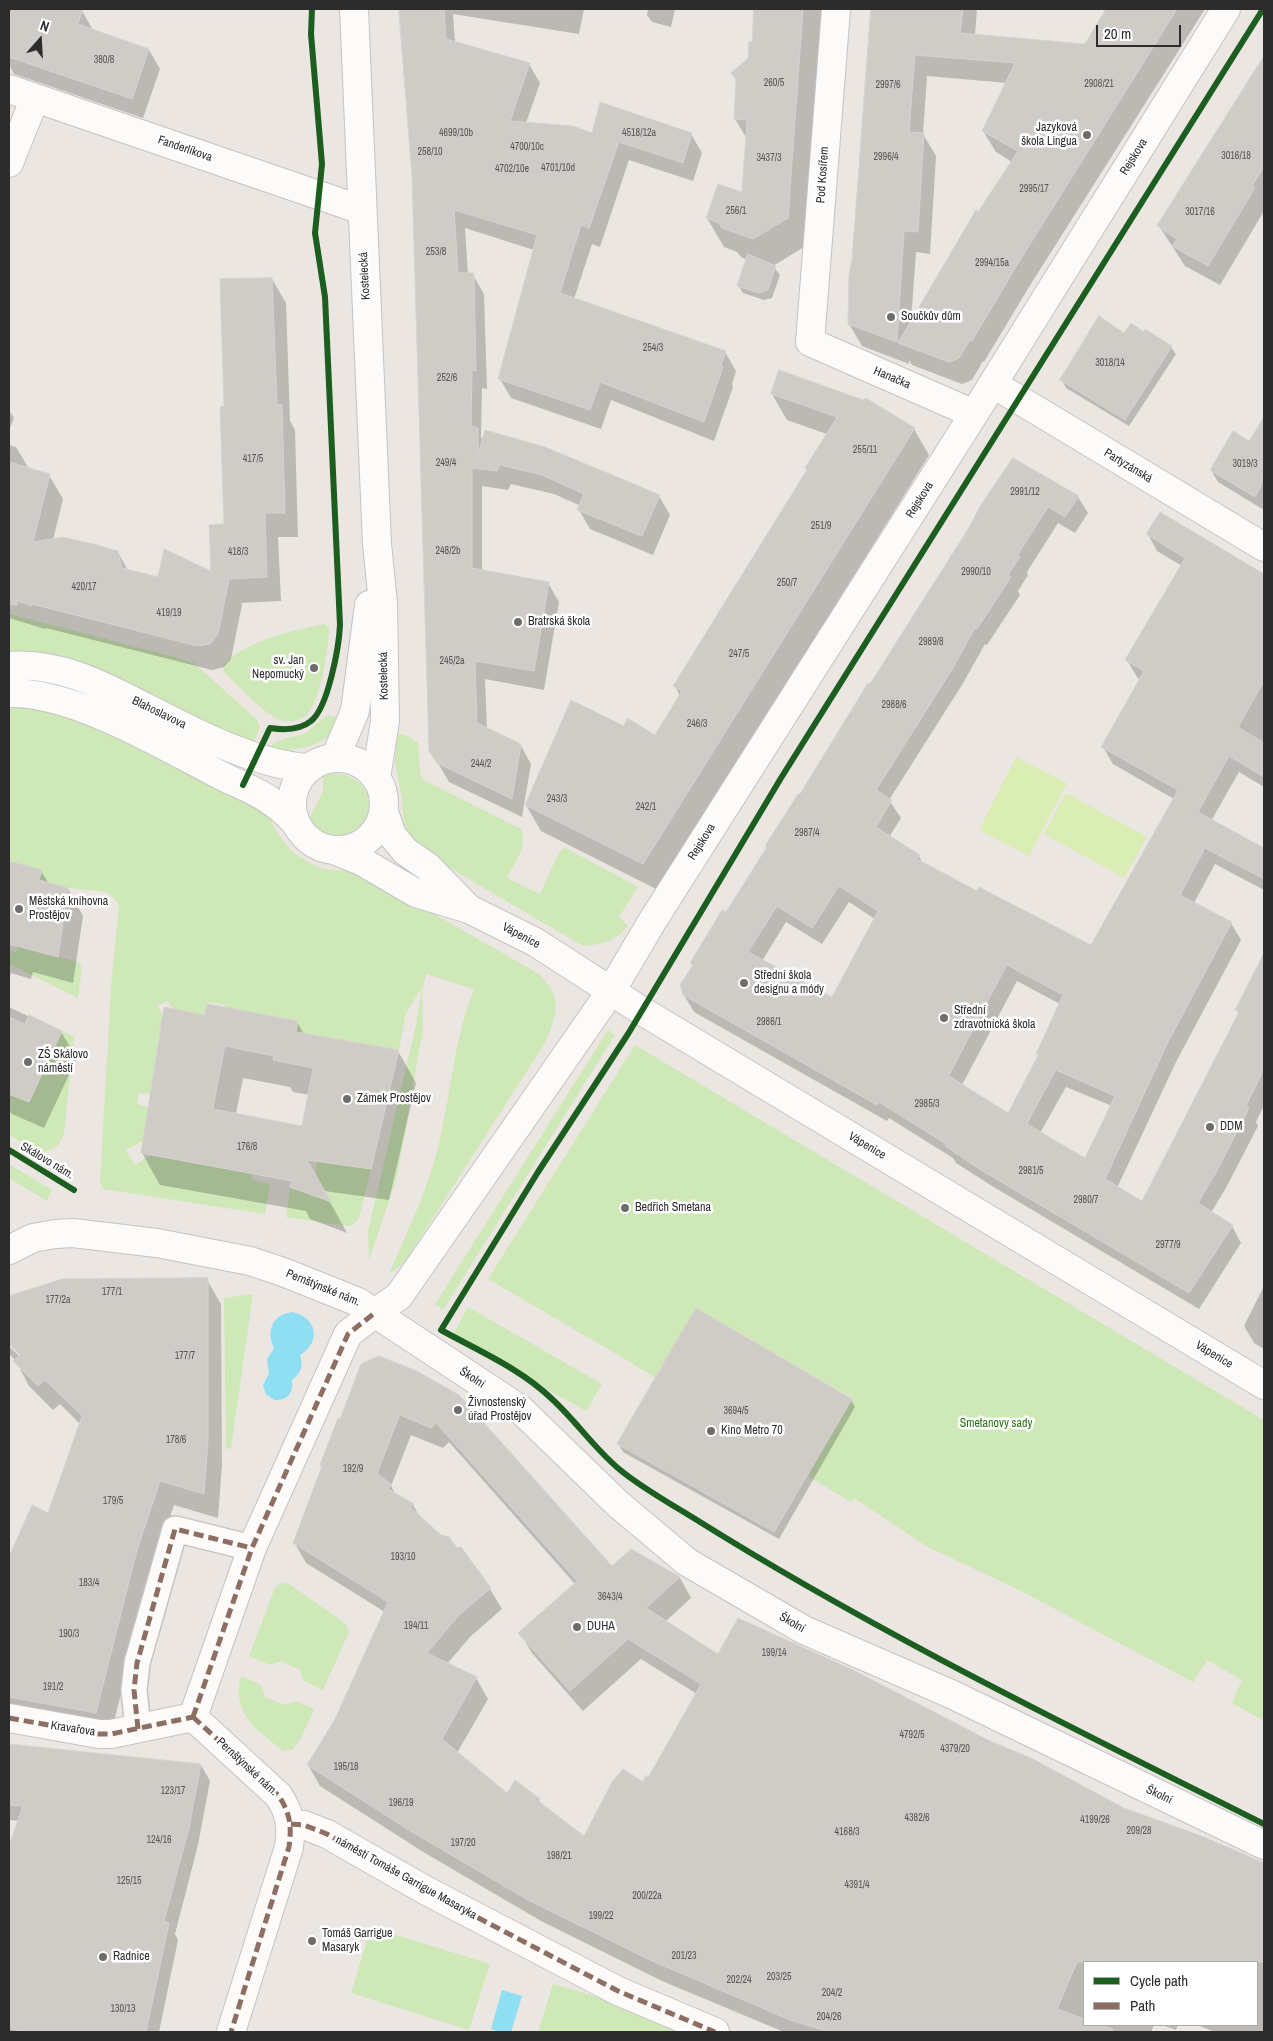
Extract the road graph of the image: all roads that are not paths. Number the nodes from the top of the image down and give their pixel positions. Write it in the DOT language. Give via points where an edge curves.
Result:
graph roads {
  1 [pos="354,9"];
  2 [pos="836,9"];
  3 [pos="1226,9"];
  4 [pos="9,90"];
  5 [pos="34,98"];
  6 [pos="9,163"];
  7 [pos="362,210"];
  8 [pos="810,342"];
  9 [pos="993,384"];
  10 [pos="974,414"];
  11 [pos="377,544"];
  12 [pos="1264,547"];
  13 [pos="9,666"];
  14 [pos="9,693"];
  15 [pos="335,758"];
  16 [pos="308,768"];
  17 [pos="376,778"];
  18 [pos="384,812"];
  19 [pos="295,822"];
  20 [pos="334,850"];
  21 [pos="469,909"];
  22 [pos="611,990"];
  23 [pos="9,1250"];
  24 [pos="376,1312"];
  25 [pos="1264,1385"];
  26 [pos="252,1548"];
  27 [pos="193,1717"];
  28 [pos="9,1718"];
  29 [pos="138,1729"];
  30 [pos="291,1824"];
  31 [pos="1264,1845"];
  32 [pos="231,2032"];
  33 [pos="715,2032"];
  1 -- 7 [label="street, Kostelecká"];
  2 -- 8 [label="street, Pod Kosířem"];
  3 -- 9 [label="street, Rejskova"];
  4 -- 5 [label="street, Fanderlíkova"];
  5 -- 6 [label="street"];
  5 -- 7 [label="street, Fanderlíkova"];
  7 -- 11 [label="street, Kostelecká"];
  8 -- 10 [label="street, Hanačka"];
  9 -- 10 [label="street, Rejskova"];
  9 -- 12 [label="street, Partyzánská"];
  10 -- 22 [label="street, Rejskova" via="652,920"];
  11 -- 15 [label="street, Kostelecká" via="355,711"];
  11 -- 17 [label="street, Kostelecká" via="383,603 385,721"];
  13 -- 16 [label="street, Blahoslavova" via="54,668 97,682 226,745 281,765"];
  14 -- 19 [label="street" via="54,698 87,710 243,785 272,801"];
  15 -- 16 [label="street" via="321,760"];
  15 -- 17 [label="street" via="350,759 364,765"];
  16 -- 19 [label="street" via="292,793 291,808"];
  17 -- 18 [label="street" via="384,797"];
  18 -- 20 [label="street" via="369,839 356,847"];
  18 -- 21 [label="street, Vápenice" via="392,835 405,851 428,867"];
  19 -- 20 [label="street" via="308,840"];
  20 -- 21 [label="street, Vápenice" via="361,861 416,893"];
  21 -- 22 [label="street, Vápenice" via="535,942"];
  22 -- 24 [label="street, Rejskova" via="399,1296"];
  22 -- 25 [label="street, Vápenice"];
  23 -- 24 [label="street, Pernštýnské nám." via="33,1238 55,1234 92,1235 201,1250 250,1261 341,1294"];
  24 -- 26 [label="street, Pernštýnské nám." via="348,1334"];
  24 -- 31 [label="street, Školní" via="520,1409 618,1504 687,1562 804,1630 951,1694"];
  26 -- 27 [label="street, Pernštýnské nám."];
  26 -- 29 [label="street" via="175,1529 136,1663 134,1690"];
  27 -- 29 [label="street"];
  27 -- 30 [label="street, Pernštýnské nám." via="278,1795 286,1806"];
  28 -- 29 [label="street, Kravařova" via="99,1734"];
  30 -- 32 [label="street" via="289,1847"];
  30 -- 33 [label="street, náměstí Tomáše Garrigue Masaryka" via="328,1834 417,1886 618,1991"];
}
